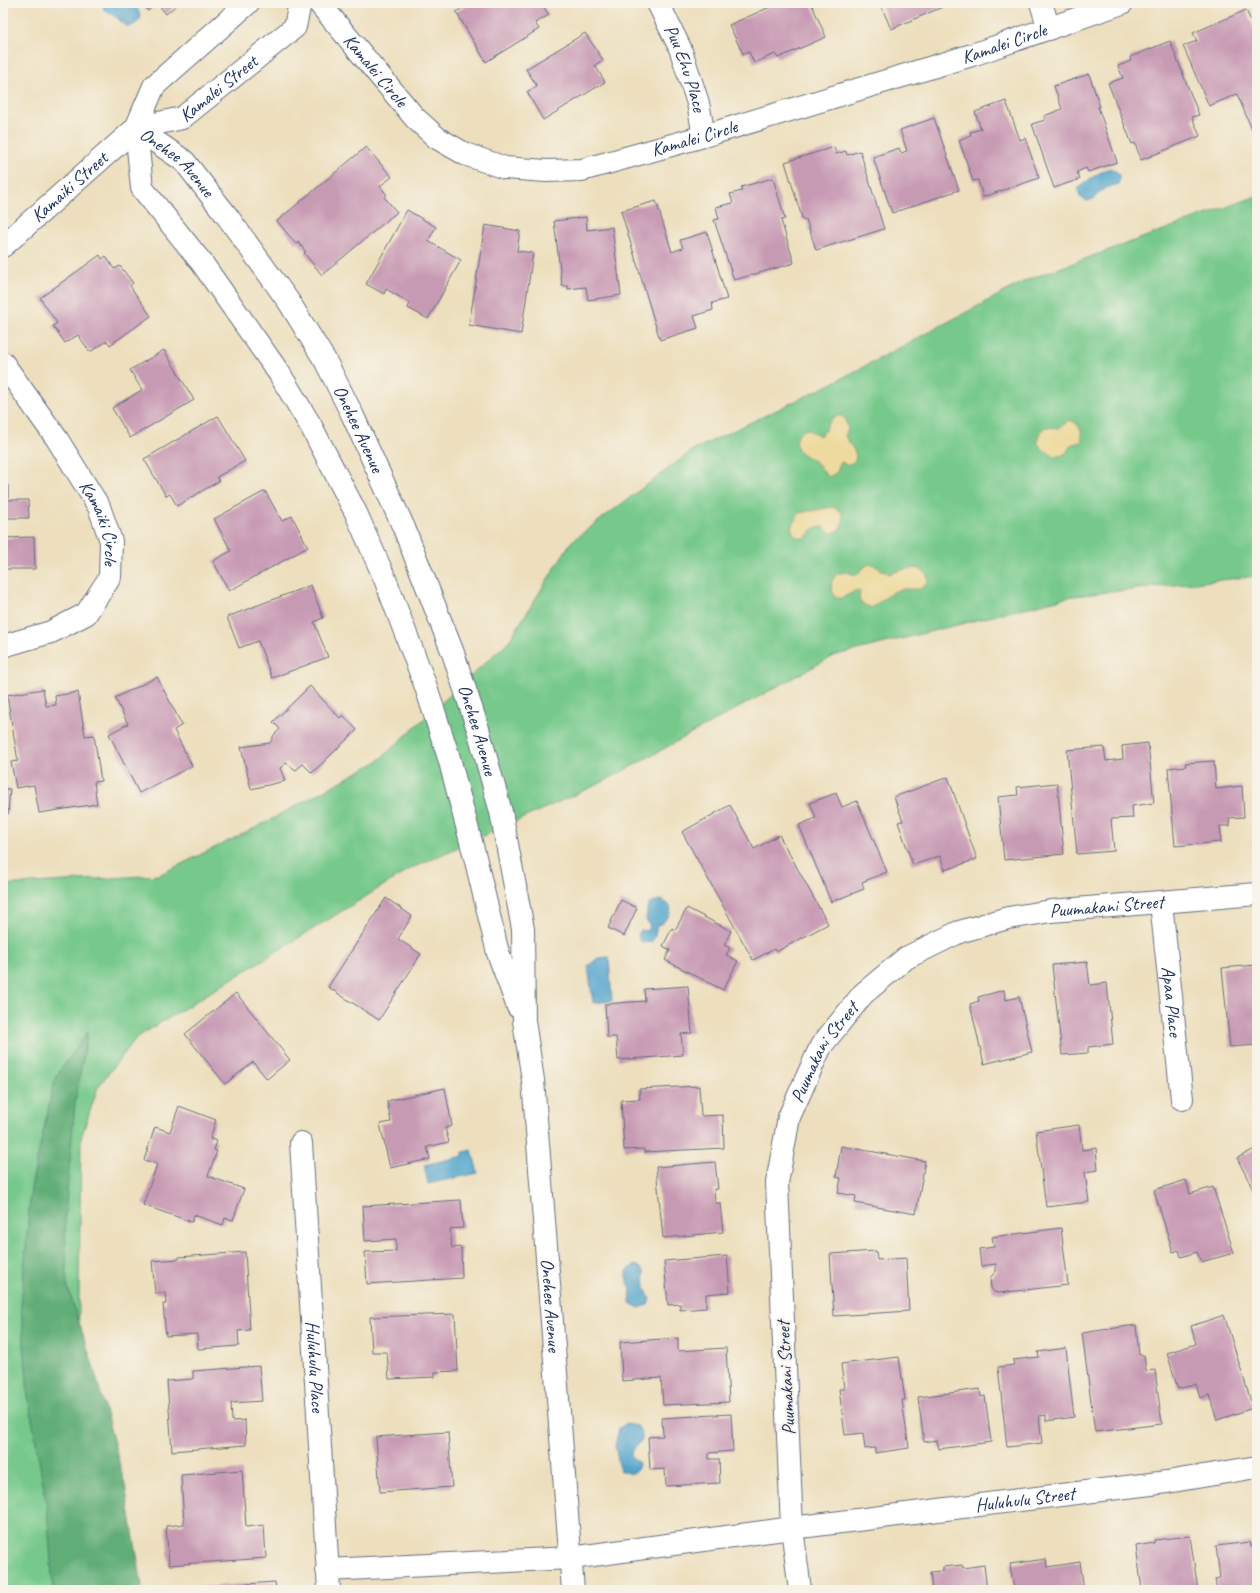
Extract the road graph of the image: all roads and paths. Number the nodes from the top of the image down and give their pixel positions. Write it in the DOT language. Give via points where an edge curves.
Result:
graph roads {
  1 [pos="248,3"];
  2 [pos="300,3"];
  3 [pos="319,3"];
  4 [pos="658,3"];
  5 [pos="1041,3"];
  6 [pos="1122,3"];
  7 [pos="1049,30"];
  8 [pos="136,128"];
  9 [pos="704,136"];
  10 [pos="3,246"];
  11 [pos="3,363"];
  12 [pos="3,646"];
  13 [pos="1257,894"];
  14 [pos="1161,903"];
  15 [pos="524,1021"];
  16 [pos="1182,1099"];
  17 [pos="301,1143"];
  18 [pos="1257,1466"];
  19 [pos="792,1528"];
  20 [pos="572,1558"];
  21 [pos="328,1580"];
  22 [pos="573,1590"];
  23 [pos="800,1590"];
  1 -- 8 [label="street, Kamalei Street" via="154,86"];
  2 -- 8 [label="street, Kamalei Street" via="295,27 182,118"];
  3 -- 9 [label="street, Kamalei Circle" via="415,118 437,138 460,151 498,166 546,171 582,170"];
  4 -- 9 [label="street, Puu Ehu Place" via="680,48 698,103"];
  5 -- 7 [label="street"];
  6 -- 7 [label="street, Kamalei Circle"];
  7 -- 9 [label="street, Kamalei Circle"];
  8 -- 10 [label="street, Kamaiki Street"];
  8 -- 15 [label="street, Onehee Avenue" via="142,188 212,276 279,373 311,426 356,513 385,579 426,687 449,758 498,953"];
  8 -- 15 [label="street, Onehee Avenue" via="184,162 289,302 326,362 404,528 453,653 478,728 501,812 522,928"];
  11 -- 12 [label="street, Kamaiki Circle" via="57,440 99,507 111,541 110,577 86,614 51,632"];
  13 -- 14 [label="street, Puumakani Street"];
  14 -- 16 [label="street, Apaa Place"];
  14 -- 19 [label="street, Puumakani Street" via="1051,911 1008,918 959,932 906,958 863,994 821,1046 789,1117 777,1183"];
  15 -- 20 [label="street, Onehee Avenue" via="533,1080"];
  17 -- 21 [label="street, Huluhulu Place"];
  18 -- 19 [label="street, Huluhulu Street" via="1167,1482"];
  19 -- 20 [label="street, Huluhulu Street"];
  19 -- 23 [label="street, Puumakani Street"];
  20 -- 21 [label="street, Huluhulu Street"];
  20 -- 22 [label="street, Onehee Avenue"];
}
